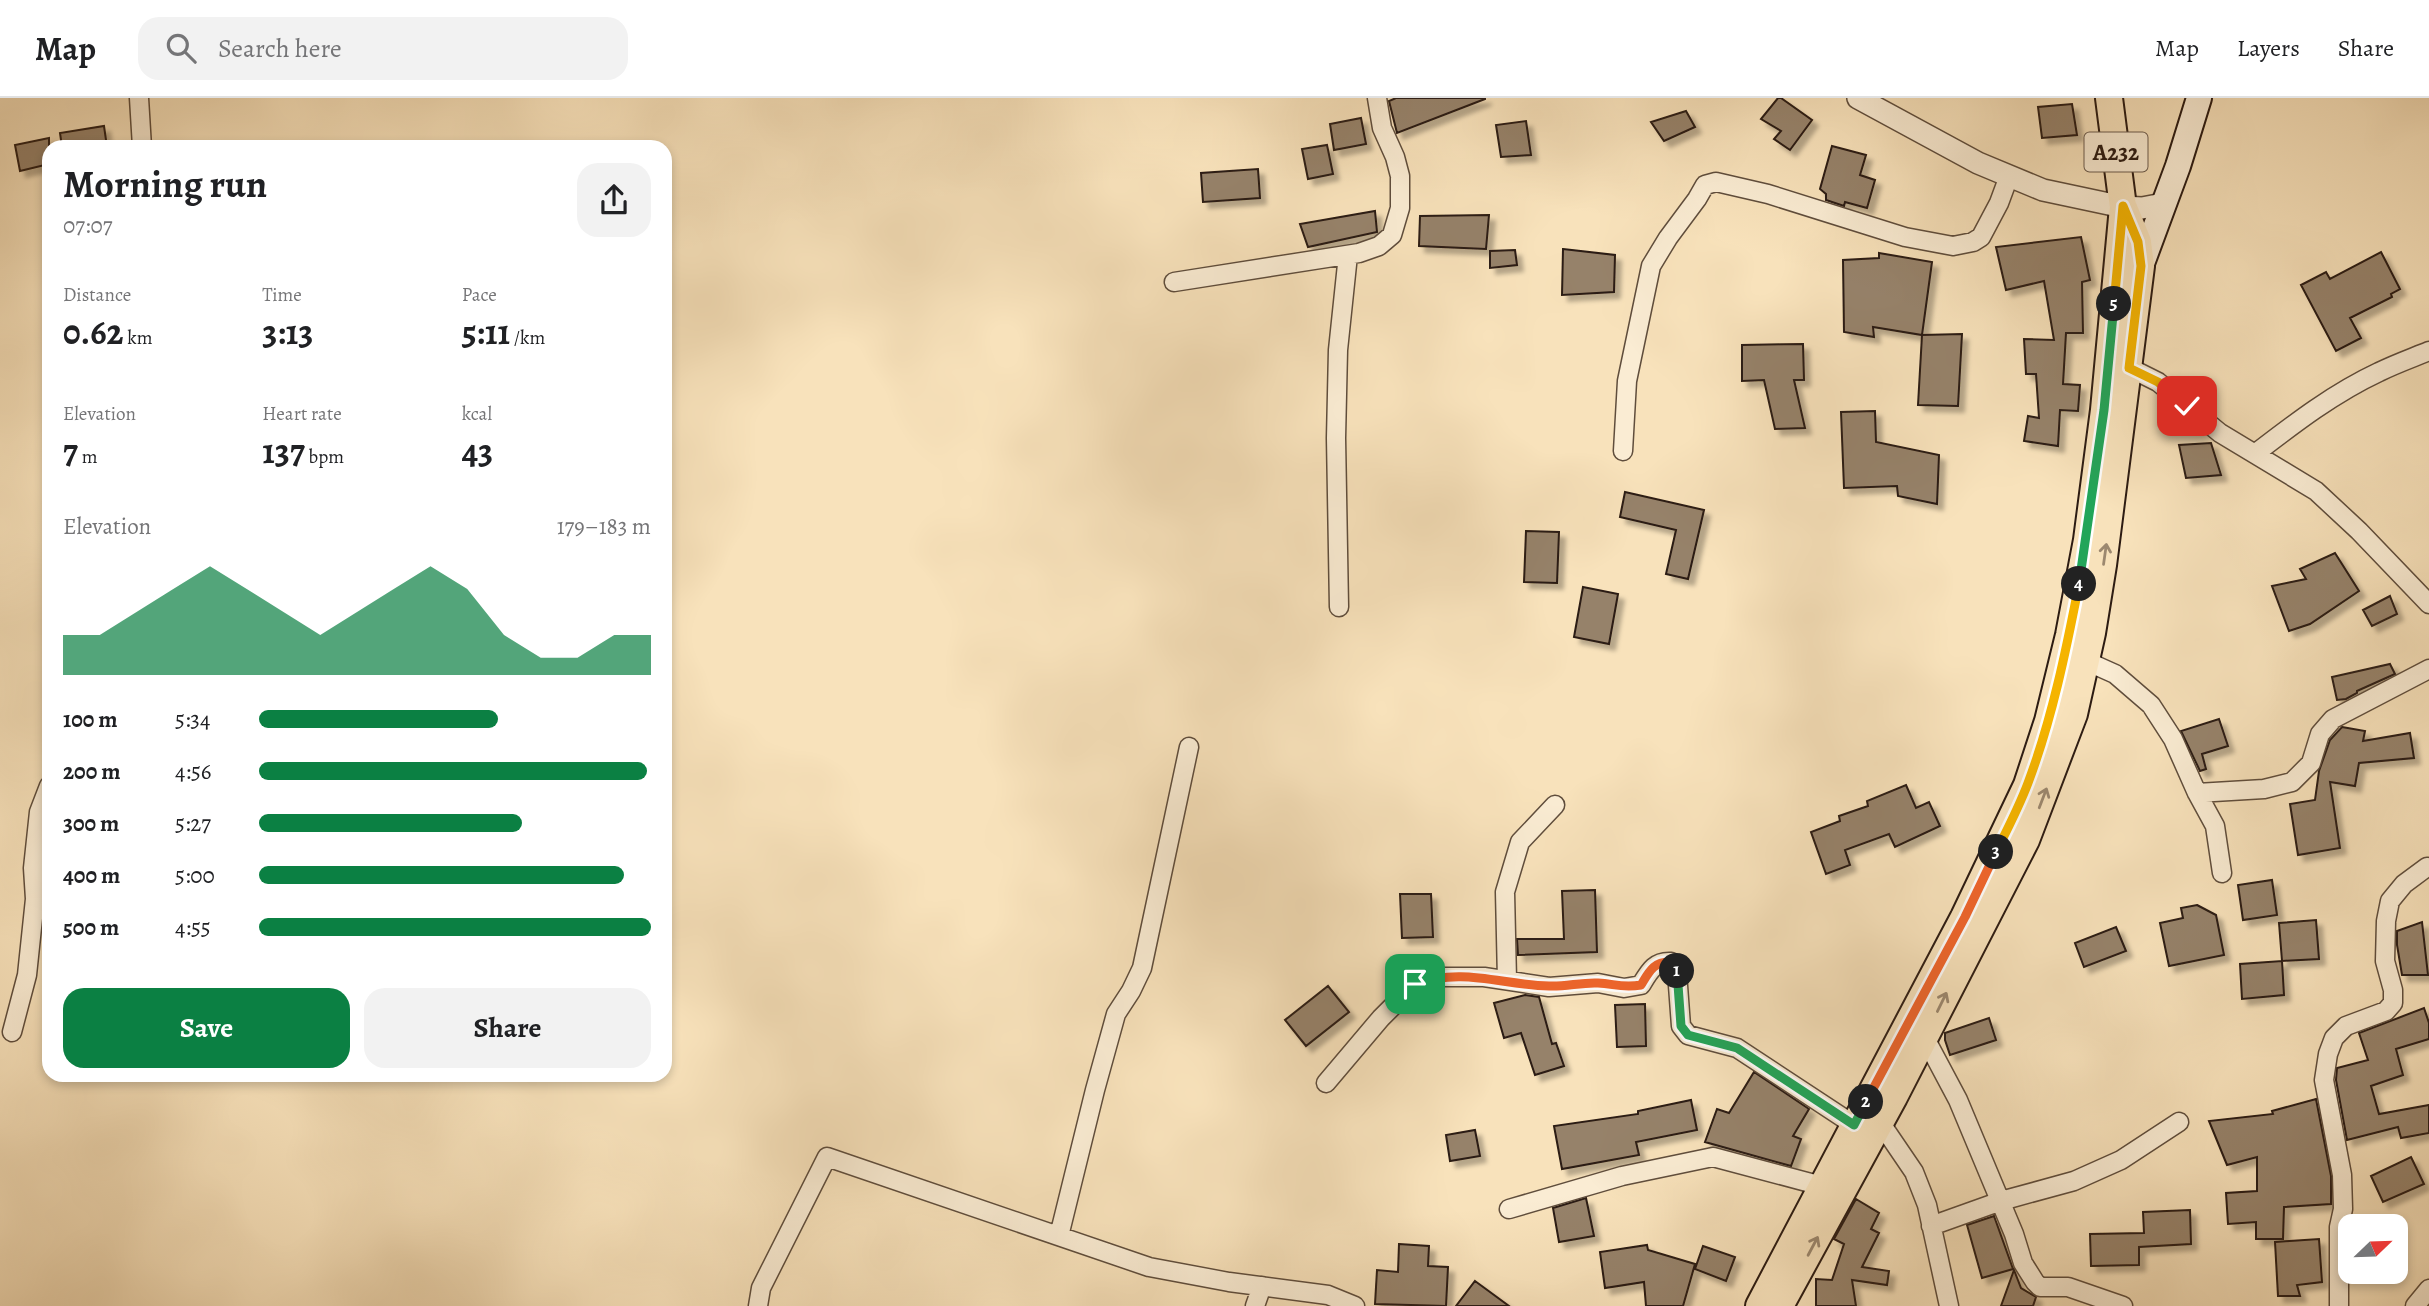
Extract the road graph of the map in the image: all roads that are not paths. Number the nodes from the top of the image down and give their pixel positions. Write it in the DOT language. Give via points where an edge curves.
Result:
graph roads {
  1 [pos="139,98"];
  2 [pos="1377,98"];
  3 [pos="1858,98"];
  4 [pos="2109,98"];
  5 [pos="2199,98"];
  6 [pos="142,140"];
  7 [pos="2009,176"];
  8 [pos="2163,204"];
  9 [pos="2123,206"];
  10 [pos="1348,255"];
  11 [pos="2141,266"];
  12 [pos="1174,282"];
  13 [pos="2429,351"];
  14 [pos="2129,368"];
  15 [pos="1623,451"];
  16 [pos="2256,453"];
  17 [pos="2429,604"];
  18 [pos="1339,607"];
  19 [pos="2086,661"];
  20 [pos="2429,669"];
  21 [pos="1189,747"];
  22 [pos="2197,793"];
  23 [pos="42,804"];
  24 [pos="1555,805"];
  25 [pos="2427,867"];
  26 [pos="2222,873"];
  27 [pos="1507,980"];
  28 [pos="12,1032"];
  29 [pos="1924,1038"];
  30 [pos="1326,1083"];
  31 [pos="2179,1122"];
  32 [pos="1867,1123"];
  33 [pos="1822,1186"];
  34 [pos="2001,1201"];
  35 [pos="1509,1209"];
  36 [pos="1931,1226"];
  37 [pos="1059,1236"];
  38 [pos="1262,1286"];
  39 [pos="2429,1289"];
  40 [pos="758,1306"];
  41 [pos="1255,1306"];
  42 [pos="1355,1306"];
  43 [pos="1759,1306"];
  44 [pos="1780,1306"];
  45 [pos="1949,1306"];
  46 [pos="2123,1306"];
  47 [pos="2339,1306"];
  48 [pos="2415,1306"];
  1 -- 6 [label="street"];
  2 -- 10 [label="street" via="1382,128 1400,176 1399,208 1392,235 1379,246"];
  3 -- 7 [label="street"];
  4 -- 9 [label="main road, A232"];
  5 -- 8 [label="main road"];
  7 -- 9 [label="street" via="2043,190"];
  7 -- 15 [label="street" via="1981,237 1953,246 1905,237 1768,194 1716,182 1705,185 1651,267 1627,380"];
  8 -- 9 [label="street, A232"];
  8 -- 11 [label="main road"];
  9 -- 11 [label="main road, A232" via="2138,242"];
  9 -- 32 [label="main road, A232" via="2087,540 2048,721 2027,785"];
  10 -- 12 [label="street"];
  10 -- 18 [label="street" via="1338,350"];
  11 -- 14 [label="main road, A232"];
  13 -- 16 [label="street" via="2340,393"];
  14 -- 16 [label="street" via="2158,382 2220,433"];
  19 -- 14 [label="main road, A232, one-way"];
  16 -- 17 [label="street" via="2316,491"];
  19 -- 22 [label="street" via="2115,674 2151,705 2173,739"];
  29 -- 19 [label="main road, A232, one-way" via="2026,840 2074,714"];
  20 -- 22 [label="street" via="2333,719 2320,734 2311,763 2292,782 2264,789"];
  21 -- 37 [label="street" via="1142,968 1116,1014"];
  22 -- 26 [label="street" via="2215,826"];
  23 -- 28 [label="street" via="27,975"];
  24 -- 27 [label="street" via="1520,842 1505,892"];
  25 -- 47 [label="street" via="2390,901 2385,961 2393,1003 2386,1011 2346,1026 2334,1038 2328,1054 2324,1080 2342,1175"];
  27 -- 30 [label="street" via="1433,977 1415,984"];
  27 -- 32 [label="street" via="1624,988 1641,985 1661,961 1671,962 1677,972 1681,1026 1688,1035 1737,1048"];
  29 -- 32 [label="main road, A232"];
  29 -- 34 [label="street" via="1958,1100"];
  31 -- 34 [label="street" via="2110,1165 2074,1181"];
  32 -- 33 [label="main road, A232"];
  32 -- 36 [label="street" via="1914,1172"];
  44 -- 32 [label="main road, A232, one-way"];
  33 -- 35 [label="street" via="1713,1157 1622,1176"];
  33 -- 43 [label="main road, A232"];
  34 -- 36 [label="street"];
  34 -- 46 [label="street" via="2024,1264 2040,1287 2068,1287"];
  36 -- 45 [label="street"];
  37 -- 38 [label="street" via="1149,1267"];
  37 -- 40 [label="street" via="827,1157 761,1288"];
  38 -- 41 [label="street"];
  38 -- 42 [label="street" via="1328,1295"];
  39 -- 48 [label="street"];
}
